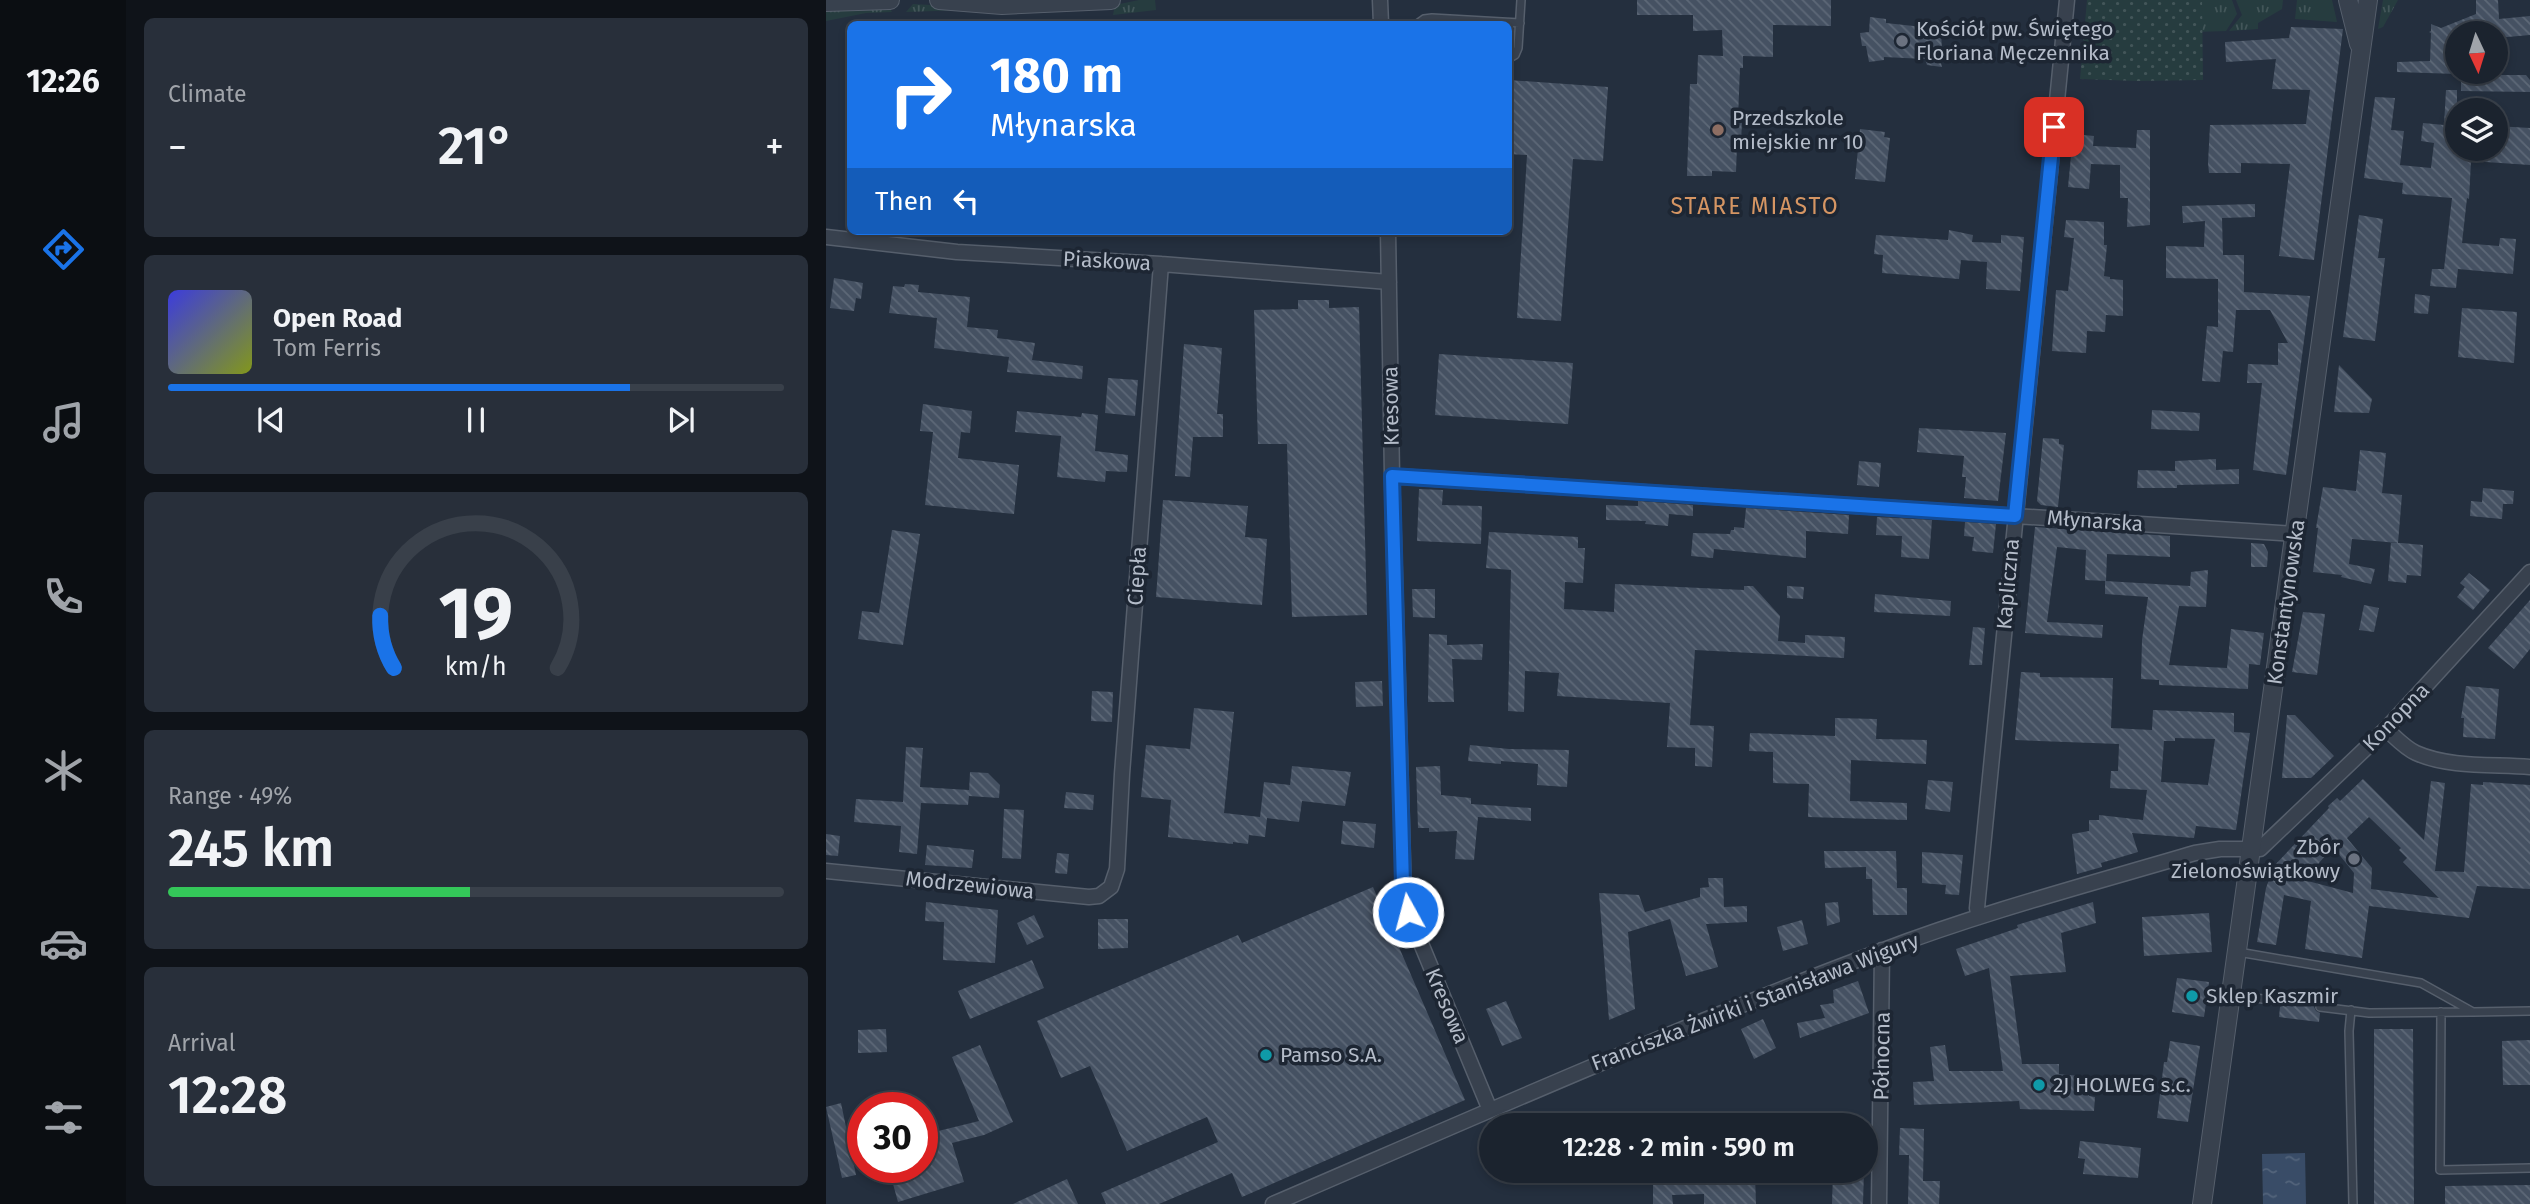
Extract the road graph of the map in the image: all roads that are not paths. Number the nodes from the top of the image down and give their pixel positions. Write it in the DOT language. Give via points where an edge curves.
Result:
graph roads {
  1 [pos="871,0"];
  2 [pos="890,0"];
  3 [pos="939,0"];
  4 [pos="1111,0"];
  5 [pos="1380,0"];
  6 [pos="1521,0"];
  7 [pos="2067,0"];
  8 [pos="2348,0"];
  9 [pos="2368,0"];
  10 [pos="826,2"];
  11 [pos="1381,21"];
  12 [pos="1421,21"];
  13 [pos="1485,21"];
  14 [pos="1512,23"];
  15 [pos="1520,23"];
  16 [pos="2361,50"];
  17 [pos="1512,57"];
  18 [pos="1388,235"];
  19 [pos="826,237"];
  20 [pos="1161,264"];
  21 [pos="1389,282"];
  22 [pos="1392,476"];
  23 [pos="2015,516"];
  24 [pos="2295,534"];
  25 [pos="2530,572"];
  26 [pos="2386,729"];
  27 [pos="2530,767"];
  28 [pos="2252,849"];
  29 [pos="826,871"];
  30 [pos="1111,887"];
  31 [pos="1979,917"];
  32 [pos="1882,950"];
  33 [pos="2238,952"];
  34 [pos="2231,995"];
  35 [pos="2278,1001"];
  36 [pos="2320,1007"];
  37 [pos="2351,1010"];
  38 [pos="2530,1011"];
  39 [pos="2441,1012"];
  40 [pos="2473,1012"];
  41 [pos="1490,1110"];
  42 [pos="2530,1168"];
  43 [pos="1273,1204"];
  44 [pos="1879,1204"];
  45 [pos="2202,1204"];
  46 [pos="2353,1204"];
  1 -- 2 [label="street"];
  1 -- 10 [label="street"];
  3 -- 4 [label="street" via="1002,5"];
  5 -- 11 [label="street"];
  6 -- 15 [label="lane"];
  7 -- 23 [label="street, Kapliczna"];
  8 -- 16 [label="street"];
  9 -- 16 [label="street, Konstantynowska"];
  12 -- 13 [label="lane"];
  14 -- 15 [label="lane"];
  15 -- 17 [label="lane" via="1518,48"];
  16 -- 24 [label="street, Konstantynowska"];
  18 -- 21 [label="street, Kresowa"];
  19 -- 20 [label="street, Piaskowa" via="957,252"];
  20 -- 21 [label="street, Piaskowa"];
  20 -- 30 [label="street, Ciepła" via="1117,869"];
  21 -- 22 [label="street, Kresowa"];
  22 -- 23 [label="street, Młynarska"];
  22 -- 41 [label="street, Kresowa" via="1404,898"];
  23 -- 24 [label="street, Młynarska"];
  23 -- 31 [label="street, Kapliczna"];
  24 -- 28 [label="street, Konstantynowska"];
  25 -- 26 [label="street, Konopna"];
  26 -- 27 [label="street" via="2414,752 2434,758"];
  26 -- 28 [label="street, Konopna" via="2267,845"];
  28 -- 31 [label="street, Franciszka Żwirki i Stanisława Wigury" via="2195,853"];
  28 -- 33 [label="street, Konstantynowska"];
  29 -- 30 [label="street, Modrzewiowa" via="1089,897"];
  31 -- 32 [label="street, Franciszka Żwirki i Stanisława Wigury"];
  32 -- 41 [label="street, Franciszka Żwirki i Stanisława Wigury"];
  32 -- 44 [label="street, Północna"];
  33 -- 34 [label="street, Konstantynowska"];
  33 -- 40 [label="lane" via="2421,983"];
  34 -- 35 [label="lane"];
  34 -- 45 [label="street, Konstantynowska"];
  36 -- 37 [label="lane"];
  37 -- 39 [label="lane"];
  37 -- 46 [label="lane"];
  38 -- 40 [label="lane"];
  39 -- 40 [label="lane"];
  39 -- 42 [label="lane" via="2441,1170"];
  41 -- 43 [label="street, Franciszka Żwirki i Stanisława Wigury"];
}
